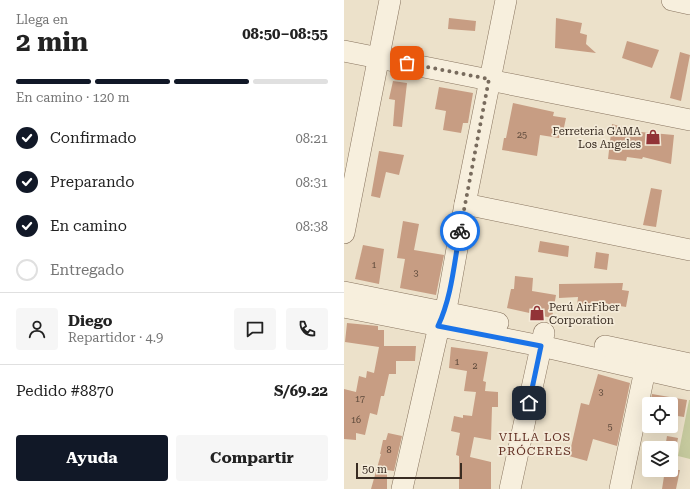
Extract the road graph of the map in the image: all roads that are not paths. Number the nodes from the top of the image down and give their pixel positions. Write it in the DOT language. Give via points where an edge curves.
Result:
graph roads {
  1 [pos="390,0"];
  2 [pos="506,0"];
  3 [pos="672,0"];
  4 [pos="690,4"];
  5 [pos="344,50"];
  6 [pos="378,57"];
  7 [pos="489,79"];
  8 [pos="690,120"];
  9 [pos="465,204"];
  10 [pos="344,232"];
  11 [pos="690,250"];
  12 [pos="344,292"];
  13 [pos="344,307"];
  14 [pos="442,319"];
  15 [pos="543,340"];
  16 [pos="647,363"];
  17 [pos="690,364"];
  18 [pos="690,380"];
  19 [pos="402,489"];
  20 [pos="510,489"];
  21 [pos="620,489"];
  1 -- 6 [label="street"];
  2 -- 7 [label="street"];
  3 -- 4 [label="street"];
  5 -- 6 [label="street"];
  6 -- 7 [label="street"];
  6 -- 10 [label="street"];
  7 -- 8 [label="street"];
  7 -- 9 [label="street"];
  9 -- 11 [label="street"];
  9 -- 14 [label="street"];
  12 -- 14 [label="street"];
  13 -- 14 [label="street"];
  14 -- 15 [label="street"];
  14 -- 19 [label="street"];
  15 -- 16 [label="street"];
  15 -- 20 [label="street"];
  16 -- 17 [label="street"];
  16 -- 18 [label="street"];
  16 -- 21 [label="street"];
}
